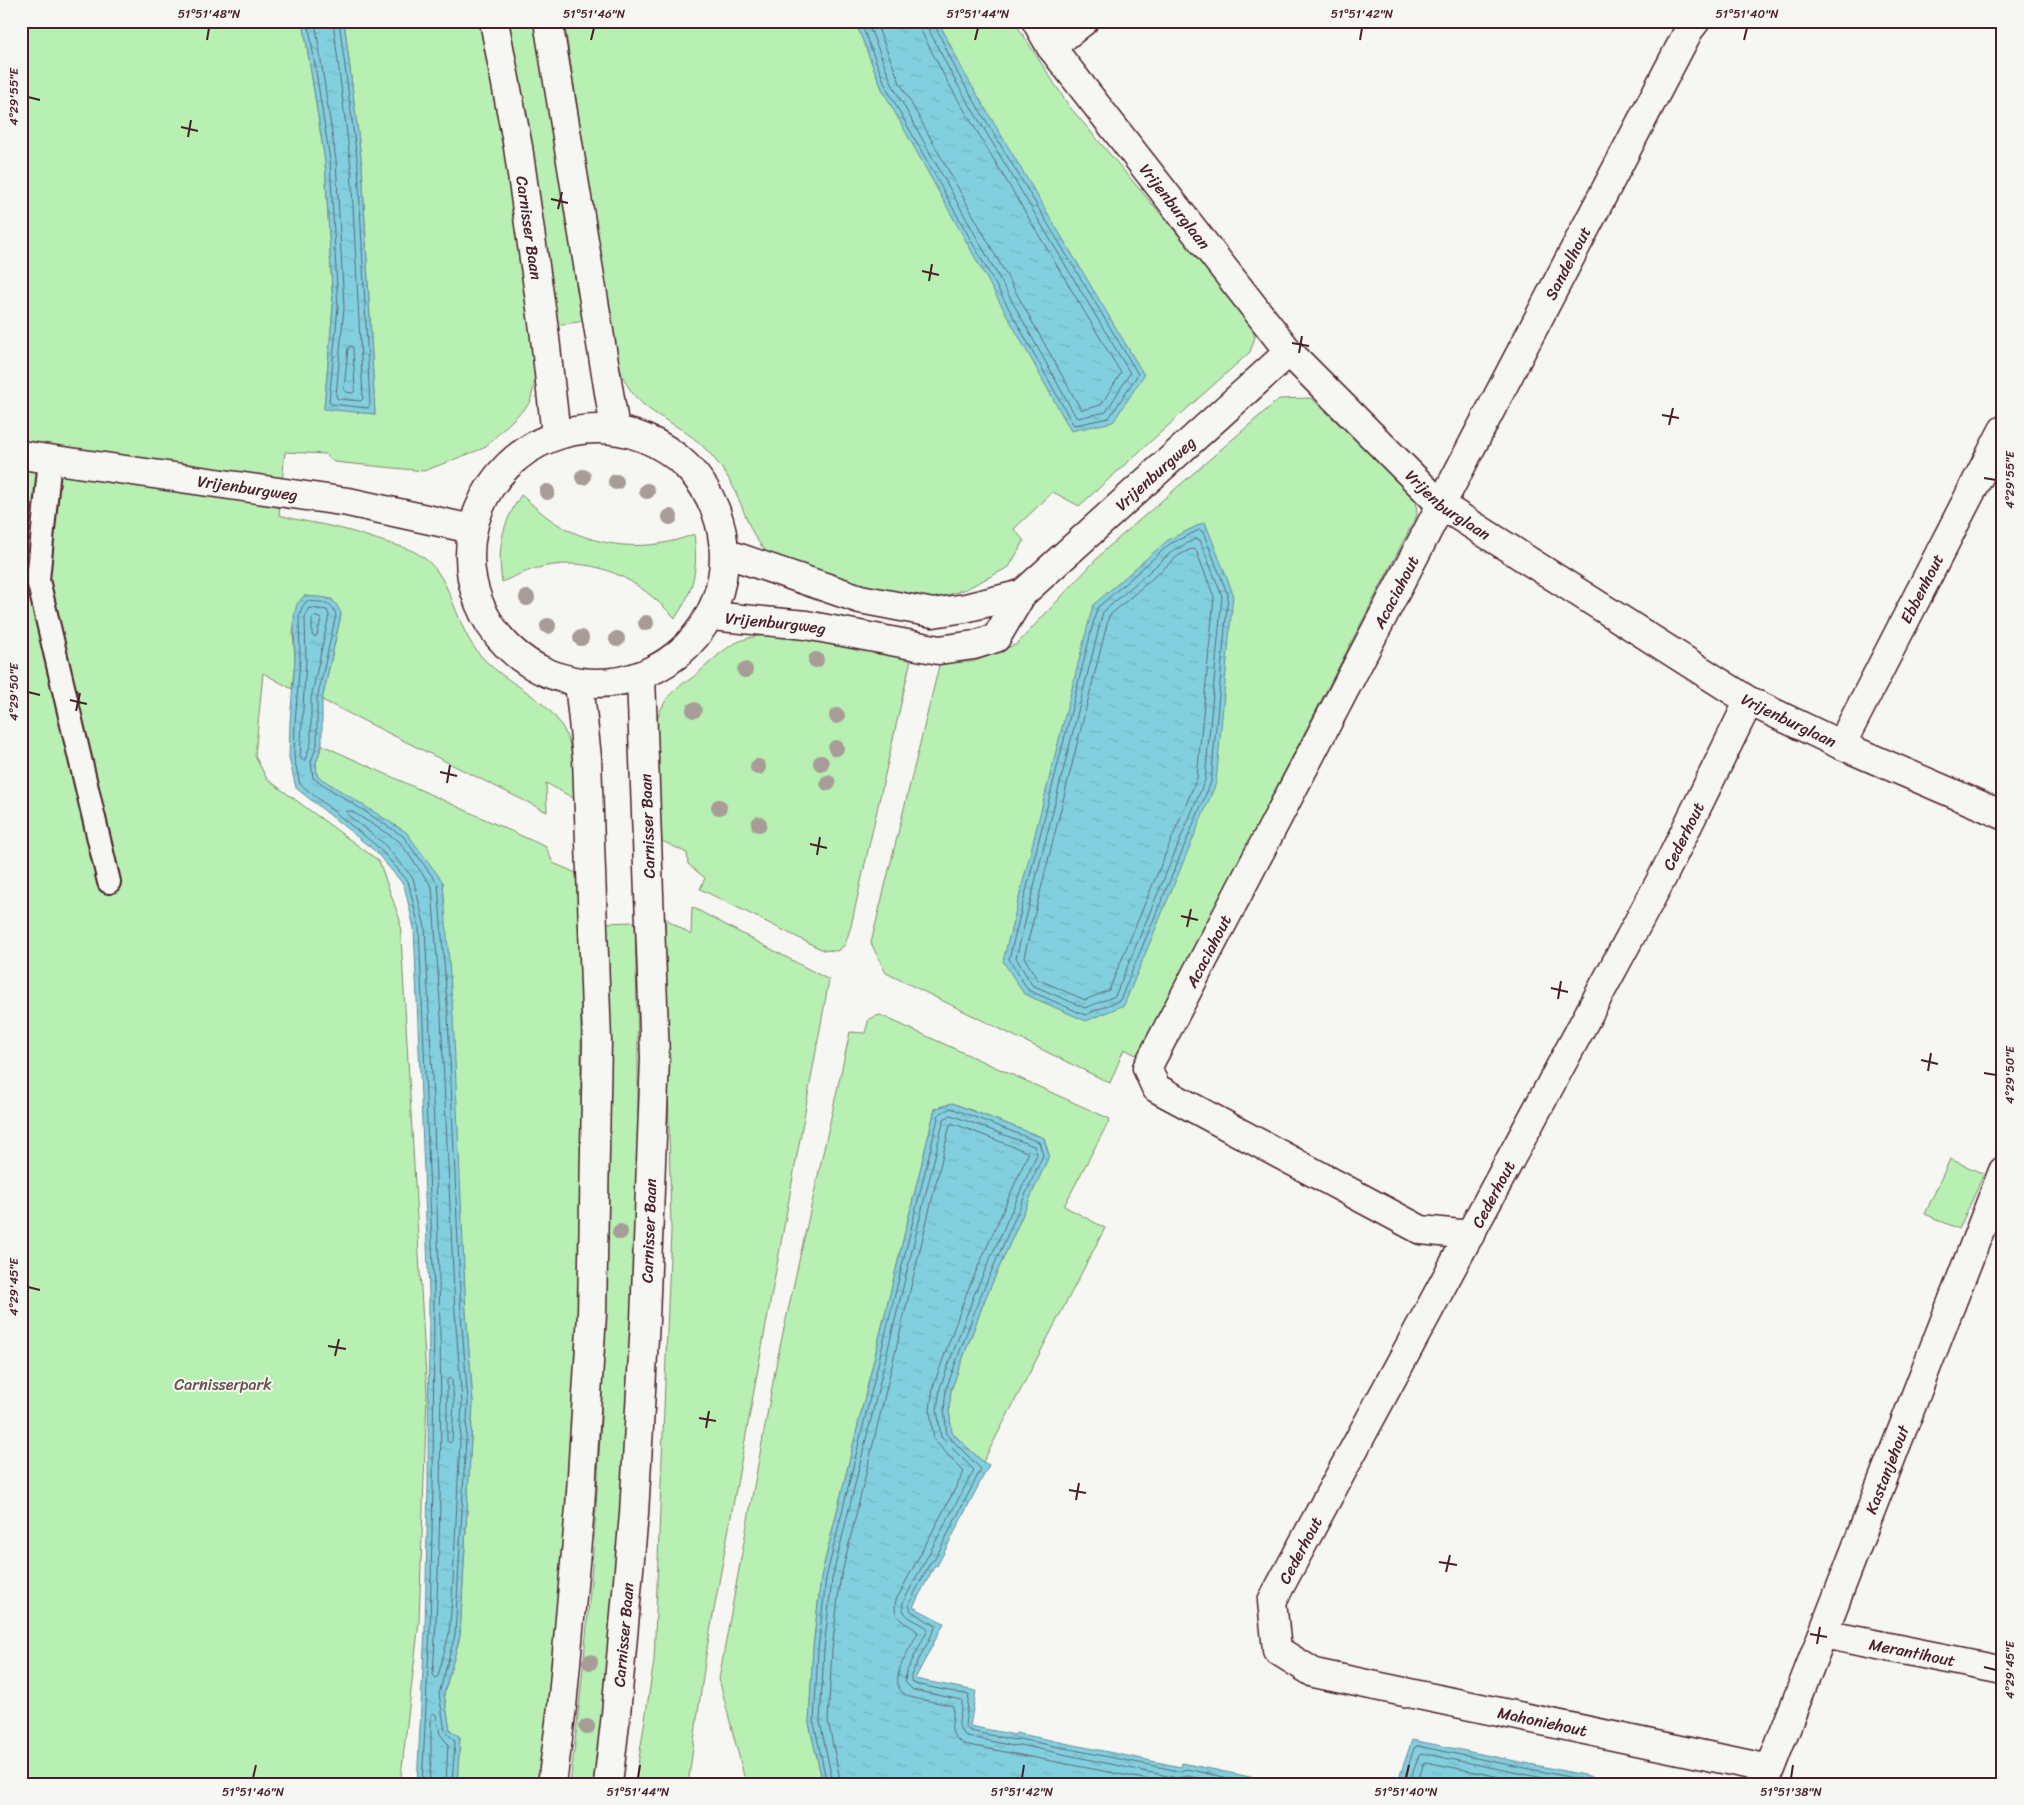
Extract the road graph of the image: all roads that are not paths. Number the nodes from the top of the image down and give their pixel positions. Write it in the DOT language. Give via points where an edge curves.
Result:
graph roads {
  1 [pos="494,21"];
  2 [pos="548,21"];
  3 [pos="1036,21"];
  4 [pos="1084,21"];
  5 [pos="1696,21"];
  6 [pos="1051,48"];
  7 [pos="1289,352"];
  8 [pos="615,429"];
  9 [pos="2003,430"];
  10 [pos="556,435"];
  11 [pos="21,455"];
  12 [pos="50,459"];
  13 [pos="1441,505"];
  14 [pos="472,529"];
  15 [pos="725,552"];
  16 [pos="1022,594"];
  17 [pos="711,616"];
  18 [pos="641,677"];
  19 [pos="579,683"];
  20 [pos="1749,701"];
  21 [pos="1841,746"];
  22 [pos="2003,815"];
  23 [pos="109,882"];
  24 [pos="2003,1171"];
  25 [pos="1470,1235"];
  26 [pos="1823,1634"];
  27 [pos="2003,1670"];
  28 [pos="1314,1673"];
  29 [pos="1770,1769"];
  30 [pos="552,1784"];
  31 [pos="608,1784"];
  1 -- 10 [label="street, Carnisser Baan" via="518,147"];
  2 -- 8 [label="street"];
  3 -- 6 [label="street, Vrijenburglaan"];
  4 -- 6 [label="street"];
  5 -- 13 [label="street, Sandelhout"];
  6 -- 7 [label="street, Vrijenburglaan"];
  7 -- 13 [label="street, Vrijenburglaan"];
  7 -- 16 [label="street, Vrijenburgweg"];
  8 -- 10 [label="street" via="575,430"];
  8 -- 15 [label="street" via="644,437 670,451 693,471 710,495 721,523"];
  9 -- 21 [label="street, Ebbenhout"];
  10 -- 14 [label="street" via="532,446 511,462 481,504"];
  11 -- 12 [label="street, Vrijenburgweg"];
  12 -- 14 [label="street, Vrijenburgweg" via="348,502"];
  12 -- 23 [label="lane" via="38,567 39,586"];
  13 -- 20 [label="street, Vrijenburglaan"];
  13 -- 25 [label="street, Acaciahout" via="1147,1068 1156,1088 1421,1230"];
  14 -- 19 [label="street" via="470,559 474,588 484,617 502,641 524,661 550,675"];
  15 -- 16 [label="street, Vrijenburgweg" via="860,599 933,613"];
  15 -- 17 [label="street" via="720,596"];
  16 -- 17 [label="street, Vrijenburgweg" via="996,638 939,650 806,625"];
  17 -- 18 [label="street" via="682,653"];
  18 -- 19 [label="street" via="610,684"];
  18 -- 31 [label="street, Carnisser Baan" via="654,1067 634,1514"];
  19 -- 30 [label="street" via="587,758 597,1041 592,1304 580,1508"];
  20 -- 21 [label="street, Vrijenburglaan"];
  20 -- 25 [label="street, Cederhout" via="1662,878"];
  21 -- 22 [label="street, Vrijenburglaan"];
  24 -- 26 [label="street, Kastanjehout"];
  25 -- 28 [label="street, Cederhout" via="1272,1601 1277,1650"];
  26 -- 27 [label="street, Merantihout"];
  26 -- 29 [label="street, Kastanjehout"];
  28 -- 29 [label="street, Mahoniehout"];
}
